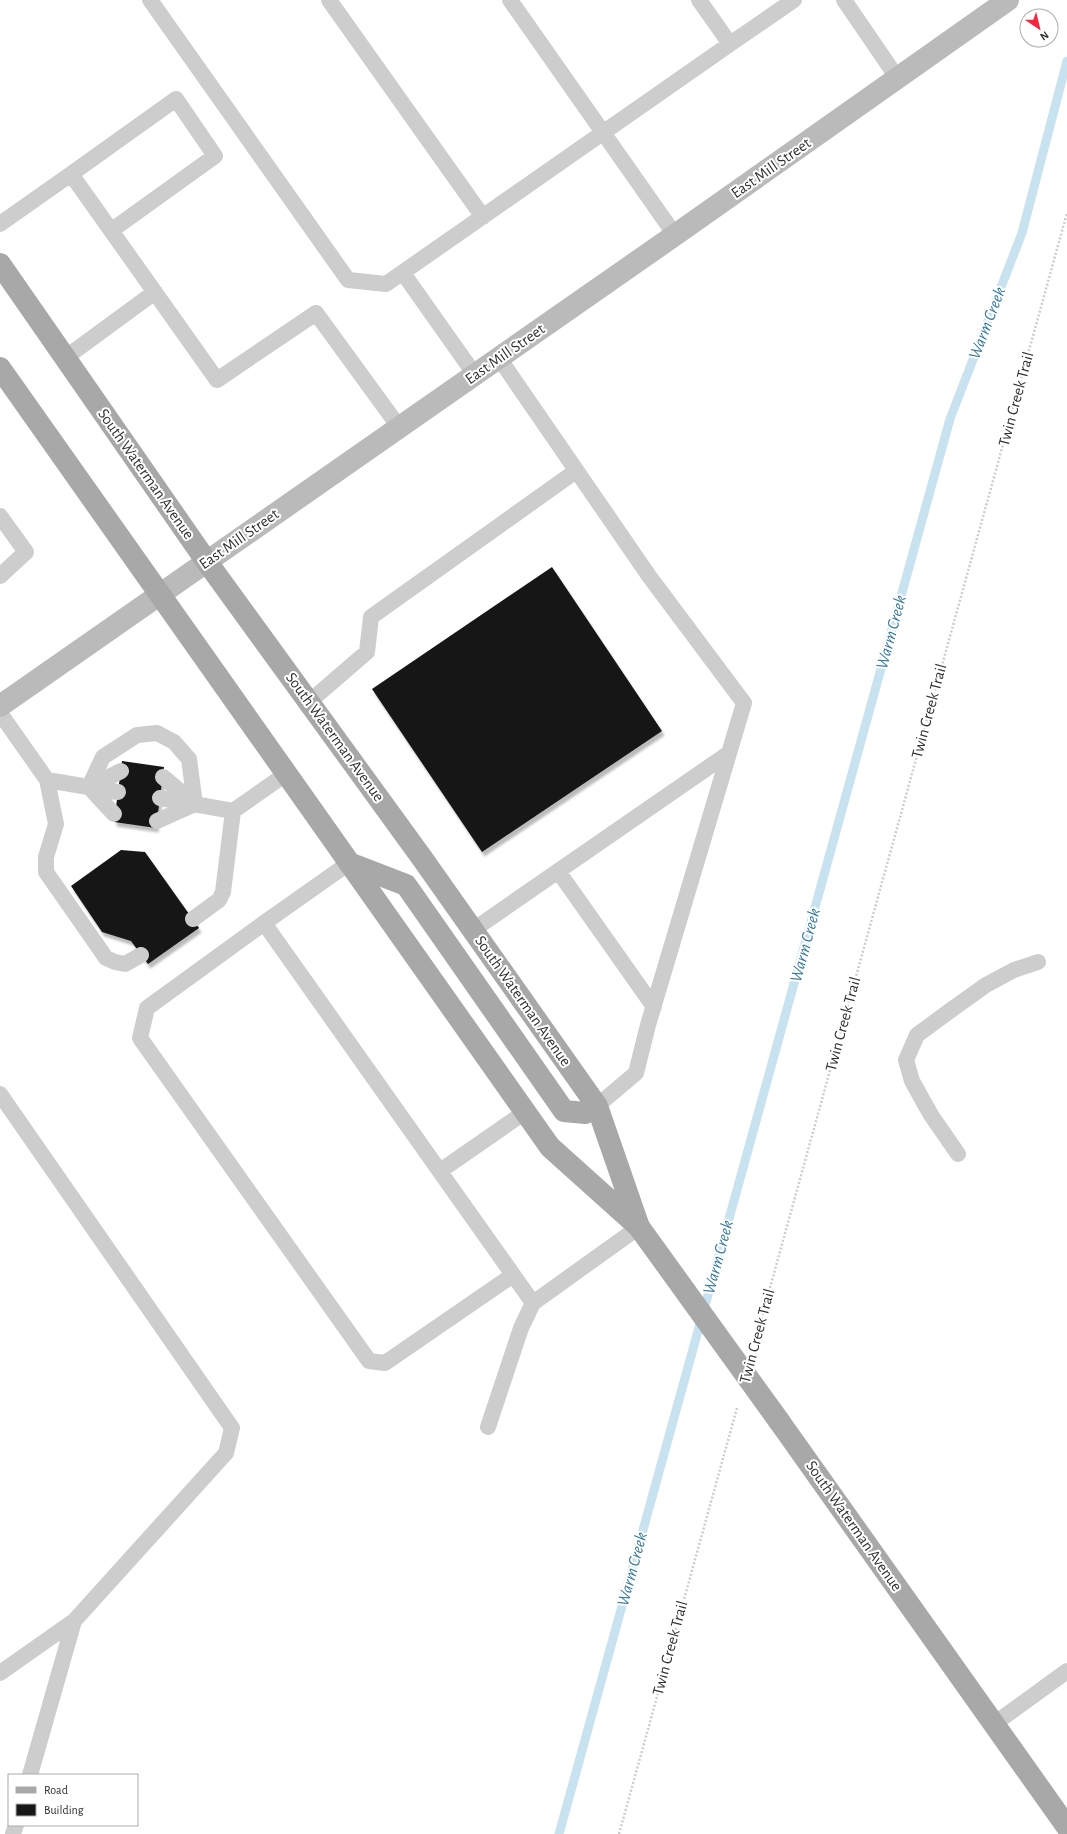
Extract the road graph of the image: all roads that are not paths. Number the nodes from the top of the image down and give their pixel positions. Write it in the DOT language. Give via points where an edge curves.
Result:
graph roads {
  1 [pos="150,0"];
  2 [pos="329,0"];
  3 [pos="510,0"];
  4 [pos="699,0"];
  5 [pos="794,0"];
  6 [pos="844,0"];
  7 [pos="1008,0"];
  8 [pos="730,44"];
  9 [pos="898,79"];
  10 [pos="603,134"];
  11 [pos="71,174"];
  12 [pos="483,217"];
  13 [pos="0,224"];
  14 [pos="112,230"];
  15 [pos="675,236"];
  16 [pos="0,264"];
  17 [pos="403,273"];
  18 [pos="155,292"];
  19 [pos="65,358"];
  20 [pos="499,358"];
  21 [pos="475,375"];
  22 [pos="3,377"];
  23 [pos="400,427"];
  24 [pos="576,471"];
  25 [pos="0,516"];
  26 [pos="207,562"];
  27 [pos="0,576"];
  28 [pos="159,595"];
  29 [pos="309,702"];
  30 [pos="0,706"];
  31 [pos="0,712"];
  32 [pos="729,753"];
  33 [pos="121,771"];
  34 [pos="286,774"];
  35 [pos="163,777"];
  36 [pos="47,780"];
  37 [pos="89,787"];
  38 [pos="118,792"];
  39 [pos="160,798"];
  40 [pos="195,804"];
  41 [pos="233,811"];
  42 [pos="114,814"];
  43 [pos="157,821"];
  44 [pos="349,863"];
  45 [pos="558,871"];
  46 [pos="192,919"];
  47 [pos="264,923"];
  48 [pos="473,930"];
  49 [pos="141,955"];
  50 [pos="1038,962"];
  51 [pos="654,1007"];
  52 [pos="0,1094"];
  53 [pos="597,1106"];
  54 [pos="525,1112"];
  55 [pos="958,1154"];
  56 [pos="440,1172"];
  57 [pos="639,1226"];
  58 [pos="513,1275"];
  59 [pos="533,1303"];
  60 [pos="488,1427"];
  61 [pos="74,1621"];
  62 [pos="1067,1671"];
  63 [pos="0,1673"];
  64 [pos="994,1724"];
  65 [pos="30,1774"];
  66 [pos="1067,1827"];
  1 -- 17 [label="lane" via="348,280 386,284"];
  2 -- 12 [label="lane"];
  3 -- 10 [label="lane"];
  4 -- 8 [label="lane"];
  5 -- 8 [label="lane"];
  6 -- 9 [label="lane"];
  7 -- 9 [label="main road, East Mill Street"];
  8 -- 10 [label="lane"];
  9 -- 15 [label="main road, East Mill Street"];
  10 -- 12 [label="lane"];
  10 -- 15 [label="lane"];
  11 -- 13 [label="lane"];
  11 -- 14 [label="lane"];
  11 -- 14 [label="lane" via="176,99 215,156"];
  12 -- 17 [label="lane"];
  14 -- 18 [label="lane"];
  15 -- 20 [label="main road, East Mill Street"];
  16 -- 19 [label="main road, South Waterman Avenue"];
  17 -- 21 [label="lane"];
  18 -- 19 [label="lane"];
  18 -- 23 [label="lane" via="217,380 316,313"];
  19 -- 26 [label="main road, South Waterman Avenue"];
  20 -- 21 [label="main road, East Mill Street"];
  20 -- 24 [label="lane"];
  21 -- 23 [label="main road, East Mill Street"];
  22 -- 28 [label="main road, South Waterman Avenue"];
  23 -- 26 [label="main road, East Mill Street"];
  24 -- 29 [label="lane" via="371,618 367,652"];
  24 -- 32 [label="lane" via="649,576 744,703"];
  25 -- 27 [label="lane" via="26,552"];
  26 -- 28 [label="main road, East Mill Street"];
  26 -- 29 [label="main road, South Waterman Avenue"];
  28 -- 30 [label="main road, East Mill Street"];
  28 -- 34 [label="main road, South Waterman Avenue"];
  29 -- 48 [label="main road, South Waterman Avenue"];
  31 -- 36 [label="lane"];
  32 -- 45 [label="lane"];
  32 -- 51 [label="lane"];
  33 -- 37 [label="lane"];
  34 -- 41 [label="lane"];
  34 -- 44 [label="main road, South Waterman Avenue"];
  35 -- 40 [label="lane"];
  36 -- 37 [label="lane"];
  36 -- 49 [label="lane" via="56,824 46,857 46,872 106,958 126,964"];
  37 -- 38 [label="lane"];
  37 -- 40 [label="lane" via="103,757 137,735 157,733 174,742 189,759"];
  37 -- 42 [label="lane"];
  39 -- 40 [label="lane"];
  40 -- 41 [label="lane"];
  40 -- 43 [label="lane"];
  41 -- 46 [label="lane" via="223,892 219,900"];
  44 -- 47 [label="lane"];
  44 -- 53 [label="main road" via="406,885 564,1112 585,1114"];
  44 -- 54 [label="main road, South Waterman Avenue"];
  45 -- 48 [label="lane"];
  45 -- 51 [label="lane"];
  47 -- 56 [label="lane"];
  47 -- 58 [label="lane" via="147,1008 140,1038 369,1361 385,1363"];
  48 -- 53 [label="main road, South Waterman Avenue"];
  50 -- 55 [label="lane" via="1014,970 986,985 917,1035 906,1060 912,1081"];
  51 -- 53 [label="lane" via="636,1073"];
  52 -- 61 [label="lane" via="232,1428 226,1453"];
  53 -- 57 [label="main road, South Waterman Avenue"];
  54 -- 56 [label="lane"];
  54 -- 57 [label="main road, South Waterman Avenue" via="550,1147"];
  56 -- 58 [label="lane"];
  57 -- 59 [label="lane"];
  57 -- 64 [label="main road, South Waterman Avenue, bridge"];
  58 -- 59 [label="lane"];
  59 -- 60 [label="lane" via="521,1328"];
  61 -- 63 [label="lane"];
  61 -- 65 [label="lane"];
  62 -- 64 [label="lane"];
  64 -- 66 [label="main road, South Waterman Avenue"];
}
